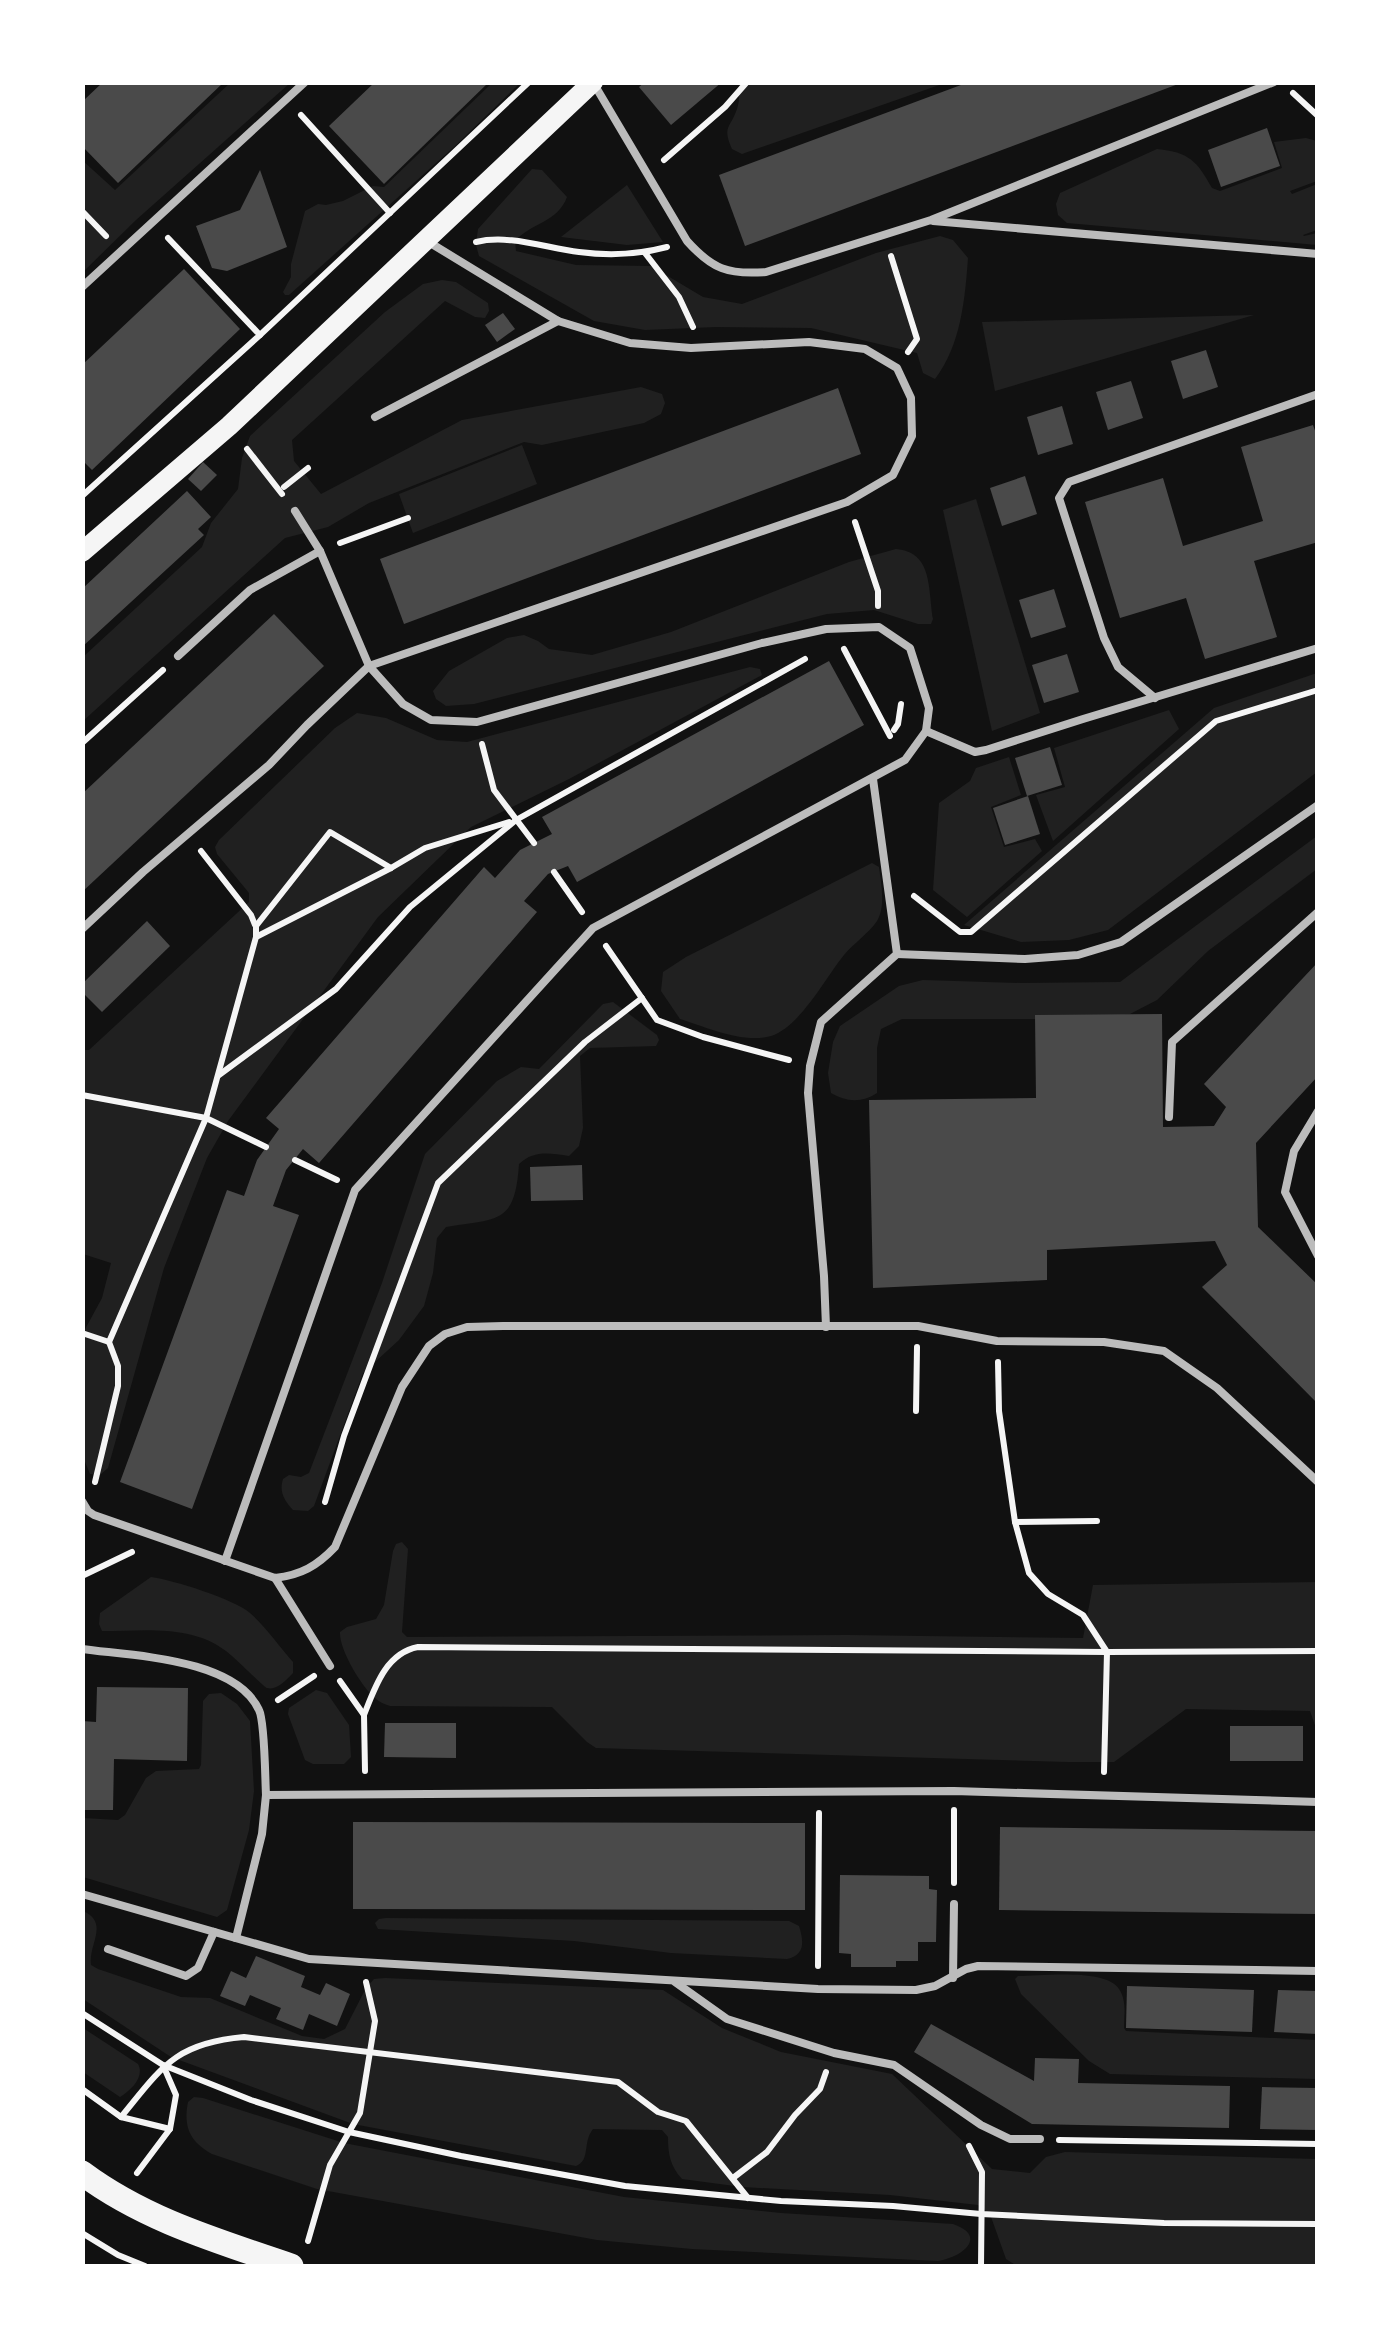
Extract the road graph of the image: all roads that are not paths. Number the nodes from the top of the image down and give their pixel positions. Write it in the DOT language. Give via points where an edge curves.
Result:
graph roads {
  1 [pos="304,82"];
  2 [pos="593,82"];
  3 [pos="1274,82"];
  4 [pos="931,220"];
  5 [pos="435,246"];
  6 [pos="1318,254"];
  7 [pos="82,287"];
  8 [pos="558,321"];
  9 [pos="1318,394"];
  10 [pos="374,418"];
  11 [pos="294,511"];
  12 [pos="86,543"];
  13 [pos="320,550"];
  14 [pos="1318,648"];
  15 [pos="178,656"];
  16 [pos="368,666"];
  17 [pos="1155,698"];
  18 [pos="926,731"];
  19 [pos="872,778"];
  20 [pos="1318,805"];
  21 [pos="1318,912"];
  22 [pos="82,929"];
  23 [pos="897,954"];
  24 [pos="1318,1112"];
  25 [pos="1169,1117"];
  26 [pos="1318,1256"];
  27 [pos="826,1327"];
  28 [pos="1318,1482"];
  29 [pos="82,1501"];
  30 [pos="225,1561"];
  31 [pos="275,1578"];
  32 [pos="82,1649"];
  33 [pos="330,1666"];
  34 [pos="266,1795"];
  35 [pos="1318,1802"];
  36 [pos="82,1894"];
  37 [pos="954,1904"];
  38 [pos="214,1932"];
  39 [pos="236,1938"];
  40 [pos="108,1949"];
  41 [pos="1318,1971"];
  42 [pos="952,1978"];
  43 [pos="671,1979"];
  44 [pos="1040,2139"];
  45 [pos="82,2173"];
  46 [pos="291,2266"];
  1 -- 7 [label="lane"];
  2 -- 4 [label="lane" via="706,262 741,274 766,272"];
  2 -- 5 [label="main road"];
  3 -- 4 [label="lane"];
  4 -- 6 [label="lane"];
  5 -- 8 [label="lane"];
  5 -- 12 [label="main road"];
  8 -- 10 [label="lane"];
  8 -- 16 [label="lane" via="665,347 809,342 865,349 897,368 911,398 912,436 893,475 848,502"];
  9 -- 17 [label="lane" via="1069,482 1059,498 1104,638 1118,667"];
  11 -- 13 [label="lane"];
  13 -- 15 [label="lane" via="250,590"];
  13 -- 16 [label="lane"];
  14 -- 17 [label="lane"];
  16 -- 18 [label="lane" via="403,704 431,720 477,722 762,642 878,627 910,648 930,708"];
  16 -- 22 [label="lane" via="270,765"];
  17 -- 18 [label="lane" via="975,752"];
  18 -- 19 [label="lane" via="905,760"];
  19 -- 23 [label="lane"];
  19 -- 30 [label="lane" via="593,928 355,1190"];
  20 -- 23 [label="lane" via="1121,942 1078,955 1024,959"];
  21 -- 25 [label="lane" via="1172,1042"];
  23 -- 27 [label="lane" via="821,1022 810,1066"];
  24 -- 26 [label="lane" via="1294,1151 1285,1192"];
  27 -- 28 [label="lane" via="918,1326 998,1341 1104,1342 1164,1351 1217,1388"];
  27 -- 31 [label="lane" via="467,1326 445,1334 402,1387 335,1547 304,1572"];
  29 -- 30 [label="lane" via="88,1512"];
  30 -- 31 [label="lane"];
  31 -- 33 [label="lane"];
  32 -- 34 [label="lane" via="188,1664 228,1678 261,1712"];
  34 -- 35 [label="lane" via="954,1791"];
  34 -- 39 [label="lane"];
  36 -- 38 [label="lane"];
  37 -- 42 [label="lane"];
  38 -- 39 [label="lane"];
  38 -- 40 [label="lane" via="198,1968 186,1976"];
  39 -- 43 [label="lane" via="309,1959"];
  41 -- 42 [label="lane" via="978,1966"];
  42 -- 43 [label="lane" via="916,1990"];
  43 -- 44 [label="lane" via="727,2019 894,2065 981,2125 1010,2139"];
  45 -- 46 [label="main road" via="169,2224"];
}
